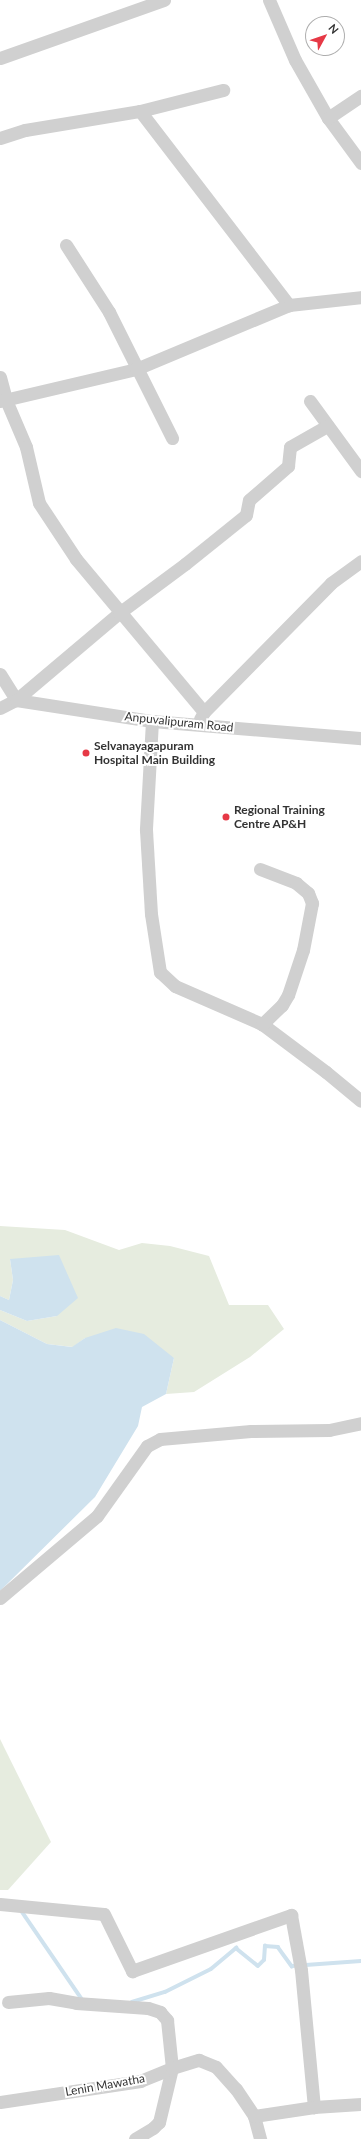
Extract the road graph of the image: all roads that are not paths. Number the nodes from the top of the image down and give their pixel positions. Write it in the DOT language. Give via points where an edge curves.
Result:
graph roads {
  1 [pos="164,0"];
  2 [pos="269,0"];
  3 [pos="0,58"];
  4 [pos="223,90"];
  5 [pos="361,96"];
  6 [pos="140,111"];
  7 [pos="328,118"];
  8 [pos="0,138"];
  9 [pos="361,163"];
  10 [pos="66,245"];
  11 [pos="361,297"];
  12 [pos="288,305"];
  13 [pos="136,369"];
  14 [pos="0,378"];
  15 [pos="3,401"];
  16 [pos="310,402"];
  17 [pos="327,426"];
  18 [pos="172,438"];
  19 [pos="361,471"];
  20 [pos="361,561"];
  21 [pos="119,613"];
  22 [pos="0,674"];
  23 [pos="16,700"];
  24 [pos="0,708"];
  25 [pos="204,712"];
  26 [pos="152,721"];
  27 [pos="197,724"];
  28 [pos="361,738"];
  29 [pos="260,869"];
  30 [pos="262,1024"];
  31 [pos="361,1101"];
  32 [pos="361,1423"];
  33 [pos="0,1598"];
  34 [pos="5,1905"];
  35 [pos="8,2002"];
  36 [pos="172,2068"];
  37 [pos="0,2102"];
  38 [pos="361,2104"];
  39 [pos="314,2107"];
  40 [pos="254,2116"];
  41 [pos="135,2139"];
  42 [pos="260,2139"];
  1 -- 3 [label="street"];
  2 -- 7 [label="street" via="295,60"];
  4 -- 6 [label="street"];
  5 -- 7 [label="street"];
  6 -- 8 [label="street" via="26,130"];
  6 -- 12 [label="street"];
  7 -- 9 [label="street"];
  10 -- 13 [label="street" via="109,312"];
  11 -- 12 [label="street"];
  12 -- 13 [label="street"];
  13 -- 15 [label="street"];
  13 -- 18 [label="street"];
  14 -- 15 [label="street"];
  15 -- 21 [label="street" via="26,447 39,502 76,559"];
  16 -- 17 [label="street"];
  17 -- 19 [label="street"];
  17 -- 21 [label="street" via="290,447 288,466 249,500 246,515"];
  20 -- 25 [label="street" via="331,583"];
  21 -- 23 [label="street"];
  21 -- 25 [label="street"];
  22 -- 23 [label="street"];
  23 -- 24 [label="street"];
  23 -- 26 [label="street, Anpuvalipuram Road"];
  25 -- 27 [label="street"];
  26 -- 27 [label="street, Anpuvalipuram Road"];
  26 -- 30 [label="street" via="146,830 151,914 160,972 175,986"];
  27 -- 28 [label="street, Anpuvalipuram Road"];
  29 -- 30 [label="street" via="296,883 308,893 312,903 303,950 288,995 282,1005"];
  30 -- 31 [label="street"];
  32 -- 33 [label="street" via="329,1430 251,1431 160,1439 147,1446 97,1516"];
  34 -- 39 [label="street" via="104,1914 132,1971 291,1915 300,1965"];
  35 -- 36 [label="street" via="49,1998 76,2003 148,2008 160,2012 167,2020"];
  36 -- 37 [label="street, Lenin Mawatha" via="140,2081"];
  36 -- 40 [label="street, Lenin Mawatha" via="199,2060 216,2067 236,2089"];
  36 -- 41 [label="street" via="159,2122"];
  38 -- 39 [label="street"];
  39 -- 40 [label="street"];
  40 -- 42 [label="street, Lenin Mawatha"];
}
